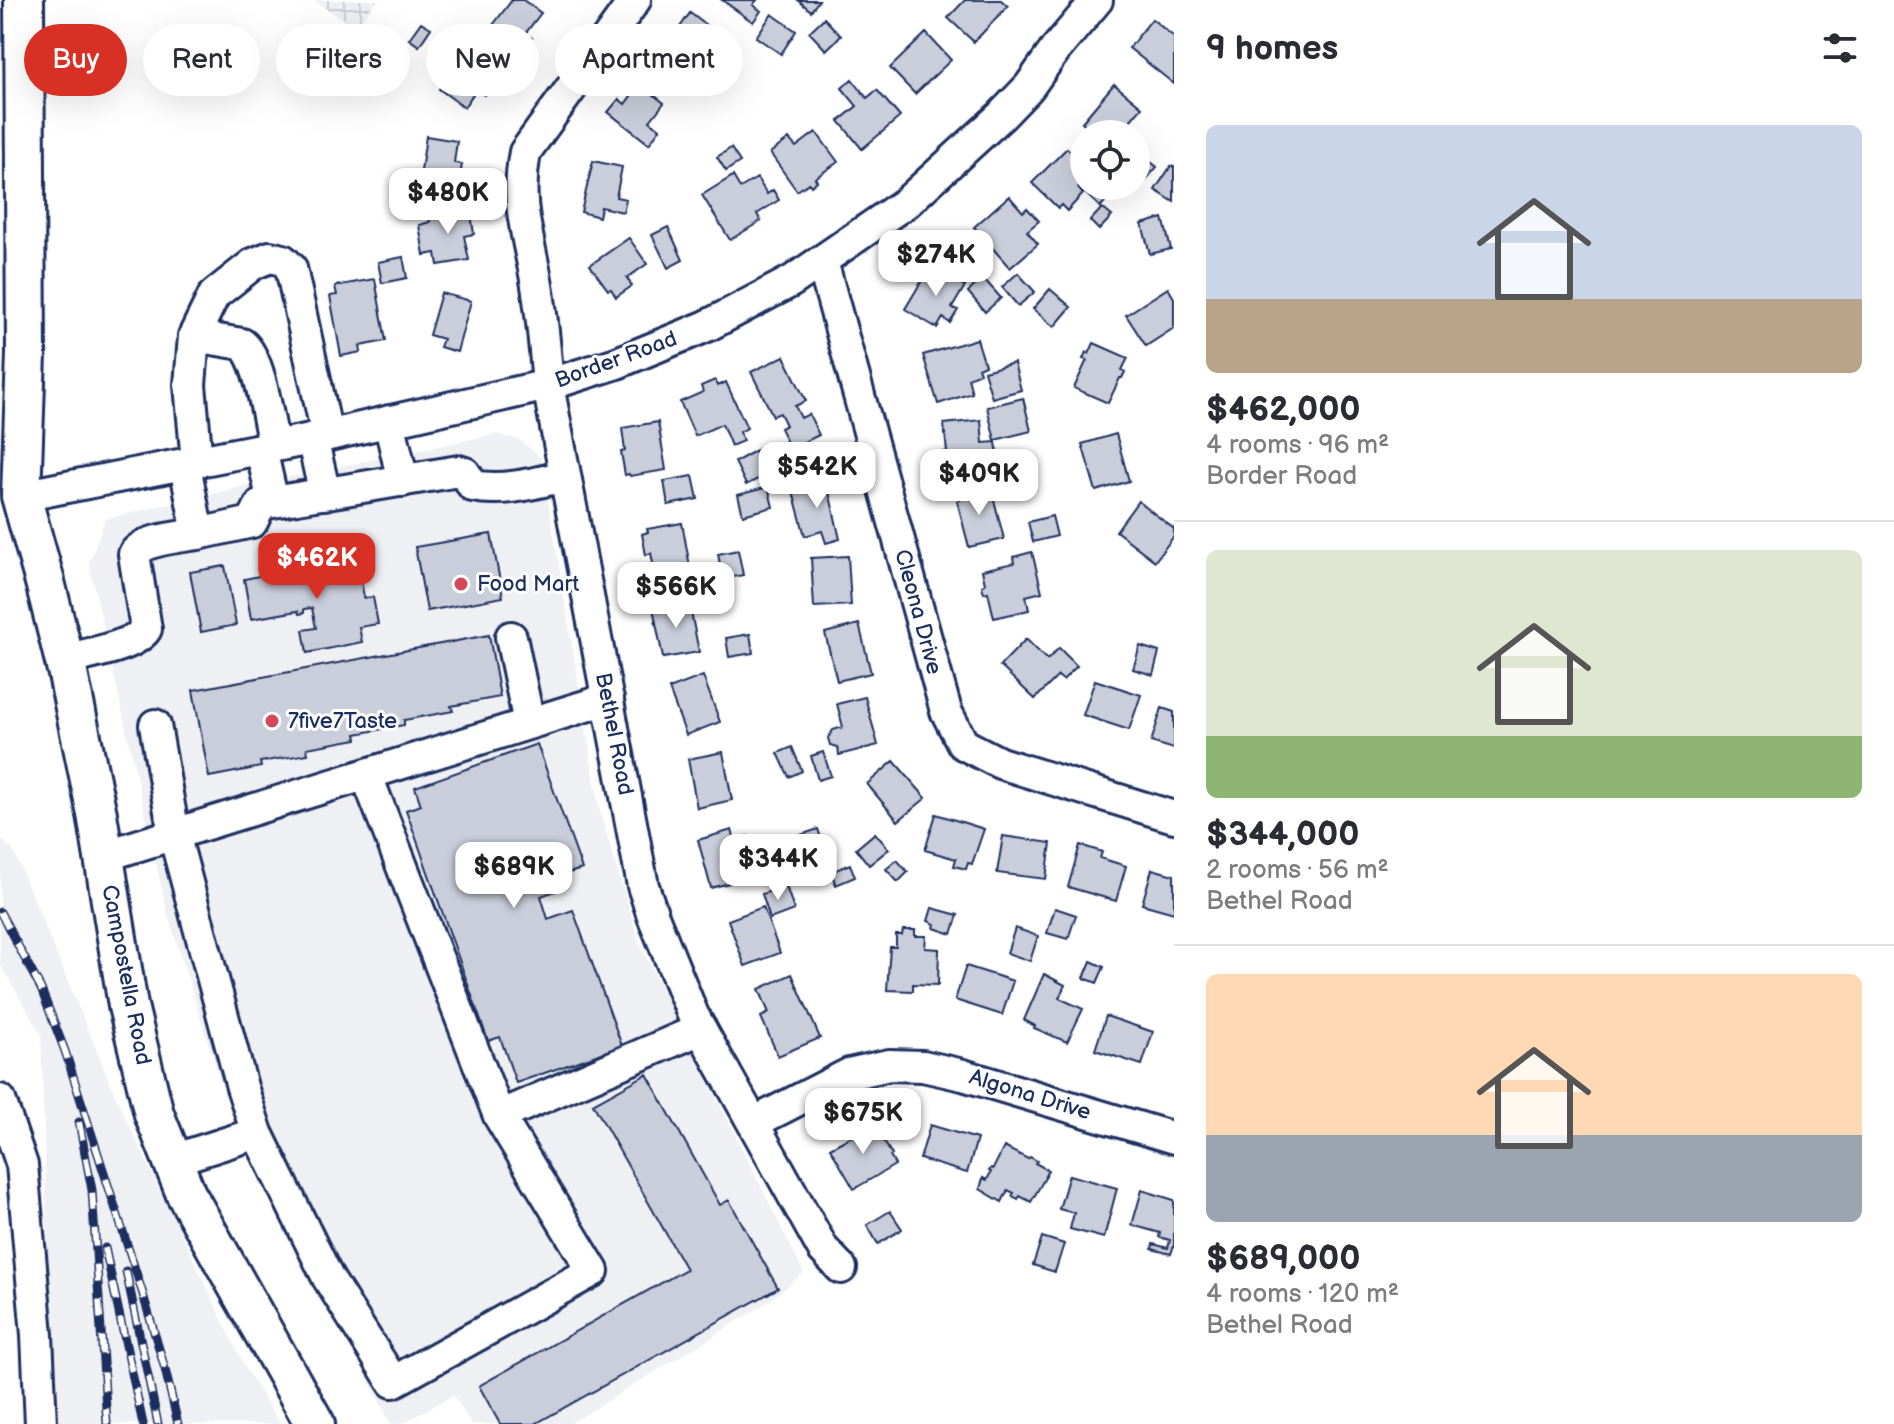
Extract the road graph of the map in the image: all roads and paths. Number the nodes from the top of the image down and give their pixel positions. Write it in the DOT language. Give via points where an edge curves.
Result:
graph roads {
  1 [pos="24,0"];
  2 [pos="635,0"];
  3 [pos="1097,0"];
  4 [pos="822,261"];
  5 [pos="194,336"];
  6 [pos="548,385"];
  7 [pos="389,421"];
  8 [pos="320,437"];
  9 [pos="268,447"];
  10 [pos="191,463"];
  11 [pos="565,476"];
  12 [pos="403,481"];
  13 [pos="7,487"];
  14 [pos="325,494"];
  15 [pos="273,502"];
  16 [pos="198,534"];
  17 [pos="511,637"];
  18 [pos="65,660"];
  19 [pos="608,699"];
  20 [pos="529,723"];
  21 [pos="155,725"];
  22 [pos="366,774"];
  23 [pos="1174,817"];
  24 [pos="174,834"];
  25 [pos="104,856"];
  26 [pos="701,1029"];
  27 [pos="0,1100"];
  28 [pos="499,1116"];
  29 [pos="753,1123"];
  30 [pos="257,1133"];
  31 [pos="1174,1138"];
  32 [pos="173,1160"];
  33 [pos="841,1268"];
  34 [pos="41,1424"];
  35 [pos="315,1424"];
  1 -- 13 [label="main road, Campostella Road" via="26,354"];
  2 -- 6 [label="street, Bethel Road" via="525,152 520,201"];
  3 -- 4 [label="street, Border Road" via="1001,116 907,202"];
  4 -- 6 [label="street, Border Road" via="707,326"];
  4 -- 23 [label="street, Cleona Drive" via="946,711 963,744 1000,763"];
  5 -- 8 [label="street" via="214,295 253,264 270,257 283,260 291,268"];
  5 -- 9 [label="street" via="247,348 257,369"];
  5 -- 10 [label="street"];
  6 -- 7 [label="street, Border Road"];
  6 -- 11 [label="street, Bethel Road"];
  7 -- 8 [label="street, Border Road"];
  7 -- 12 [label="street"];
  8 -- 9 [label="street, Border Road"];
  8 -- 14 [label="street"];
  9 -- 10 [label="street, Border Road"];
  9 -- 15 [label="street"];
  10 -- 13 [label="street, Border Road"];
  10 -- 16 [label="street"];
  11 -- 12 [label="street" via="490,489 473,486 459,471"];
  11 -- 19 [label="street, Bethel Road"];
  12 -- 14 [label="street"];
  13 -- 18 [label="main road, Campostella Road"];
  14 -- 15 [label="street"];
  15 -- 16 [label="street" via="261,504 252,522"];
  16 -- 18 [label="street" via="149,543 134,554 146,629 142,635"];
  17 -- 20 [label="street"];
  18 -- 25 [label="main road, Campostella Road"];
  19 -- 20 [label="street"];
  19 -- 26 [label="street, Bethel Road" via="643,886"];
  20 -- 22 [label="street"];
  21 -- 24 [label="street"];
  22 -- 24 [label="street"];
  22 -- 28 [label="street"];
  24 -- 25 [label="street"];
  24 -- 30 [label="street"];
  25 -- 32 [label="main road, Campostella Road" via="128,1006 154,1114"];
  26 -- 28 [label="street"];
  26 -- 29 [label="street, Bethel Road"];
  27 -- 34 [label="street" via="22,1165"];
  28 -- 30 [label="street" via="593,1271 393,1382 328,1278"];
  29 -- 31 [label="street, Algona Drive" via="849,1074 900,1065 963,1075"];
  29 -- 33 [label="street, Bethel Road" via="823,1249"];
  30 -- 32 [label="street"];
  32 -- 35 [label="main road, Campostella Road" via="186,1194"];
}
